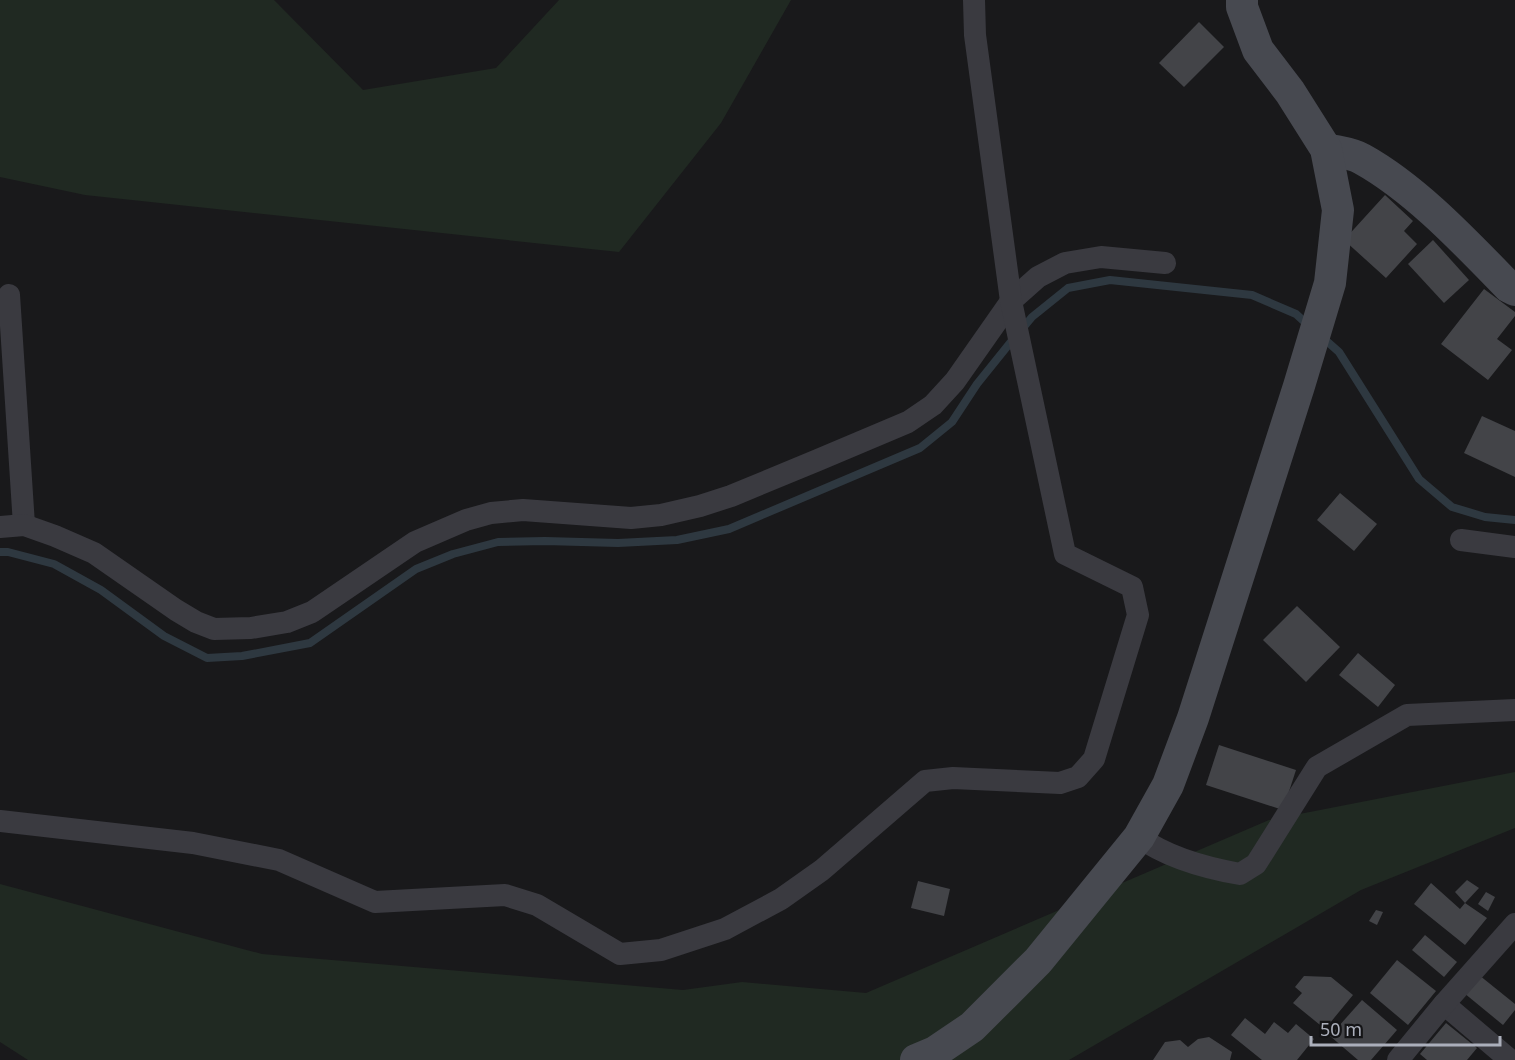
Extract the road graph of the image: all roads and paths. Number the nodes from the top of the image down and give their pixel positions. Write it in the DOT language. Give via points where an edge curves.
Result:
graph roads {
  1 [pos="974,0"];
  2 [pos="1242,0"];
  3 [pos="1326,149"];
  4 [pos="1165,263"];
  5 [pos="1515,290"];
  6 [pos="9,295"];
  7 [pos="1012,309"];
  8 [pos="24,525"];
  9 [pos="0,527"];
  10 [pos="1461,540"];
  11 [pos="1515,548"];
  12 [pos="1515,710"];
  13 [pos="0,821"];
  14 [pos="1139,837"];
  15 [pos="1515,924"];
  16 [pos="1444,1004"];
  17 [pos="916,1060"];
  18 [pos="1398,1060"];
  19 [pos="1510,1060"];
  1 -- 7 [label="street" via="975,35"];
  2 -- 3 [label="street" via="1258,50"];
  3 -- 5 [label="street" via="1360,158 1402,185"];
  3 -- 14 [label="street" via="1338,210 1329,283 1193,718 1168,785"];
  4 -- 7 [label="street" via="1101,257 1065,263 1038,277"];
  6 -- 8 [label="street"];
  7 -- 8 [label="street" via="933,405 908,422 742,491 661,515 631,518 523,510 466,520 415,542 312,612 287,622 251,628 205,626 94,554"];
  7 -- 13 [label="street" via="1065,554 1132,587 1138,615 1094,759 1078,777 1060,783 953,778 925,781 822,870 781,899 726,929 661,950 620,954 537,905 505,895 375,902 279,860 193,843"];
  8 -- 9 [label="street"];
  10 -- 11 [label="street"];
  12 -- 14 [label="street" via="1407,715 1317,767 1256,864 1240,874 1203,866"];
  14 -- 17 [label="street" via="1029,970 972,1027"];
  15 -- 16 [label="street"];
  16 -- 18 [label="street"];
  16 -- 19 [label="street"];
}
